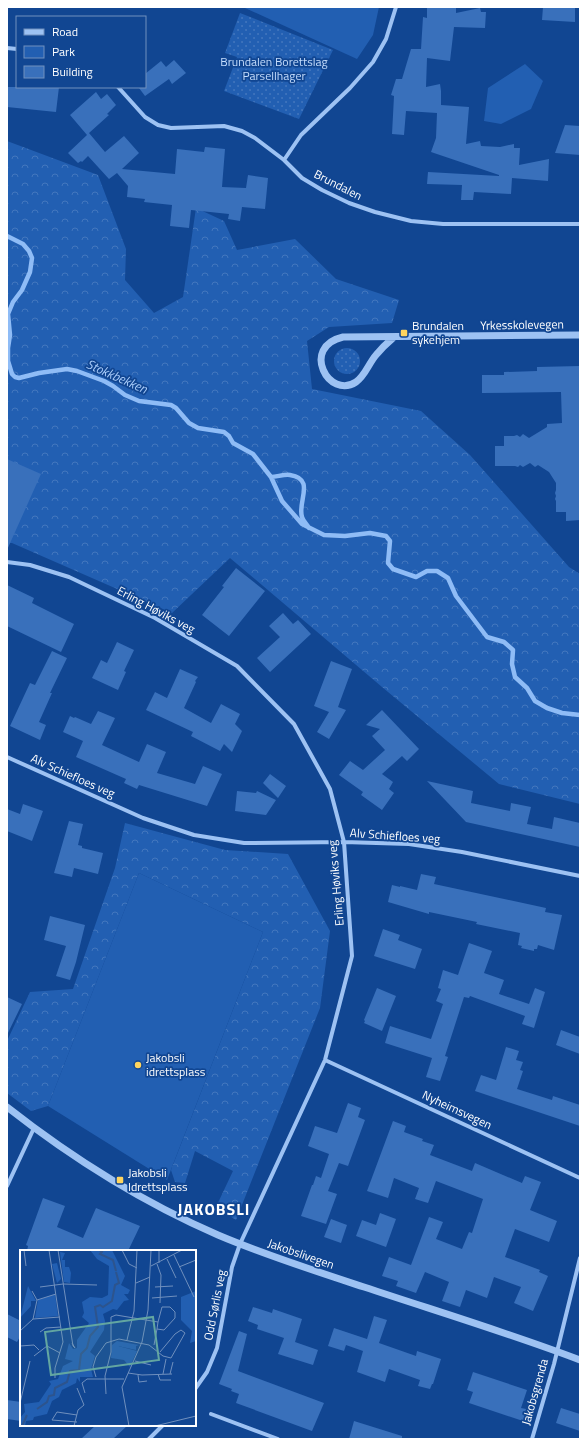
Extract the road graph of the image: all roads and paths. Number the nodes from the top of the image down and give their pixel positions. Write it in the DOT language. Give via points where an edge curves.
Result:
graph roads {
  1 [pos="396,7"];
  2 [pos="119,88"];
  3 [pos="284,160"];
  4 [pos="580,224"];
  5 [pos="580,335"];
  6 [pos="393,338"];
  7 [pos="7,562"];
  8 [pos="7,757"];
  9 [pos="344,842"];
  10 [pos="580,876"];
  11 [pos="325,1060"];
  12 [pos="7,1107"];
  13 [pos="34,1128"];
  14 [pos="580,1178"];
  15 [pos="7,1186"];
  16 [pos="240,1244"];
  17 [pos="580,1258"];
  18 [pos="557,1351"];
  19 [pos="580,1360"];
  20 [pos="196,1388"];
  21 [pos="211,1414"];
  22 [pos="162,1426"];
  23 [pos="149,1439"];
  24 [pos="278,1439"];
  25 [pos="532,1439"];
  1 -- 3 [label="street" via="386,40 373,62 301,135"];
  2 -- 3 [label="street, Brundalen" via="145,117 158,125 171,128 233,128 255,138"];
  3 -- 4 [label="street, Brundalen" via="302,178 322,190 362,208 398,218 443,224"];
  5 -- 6 [label="street, Yrkesskolevegen"];
  6 -- 6 [label="street, Yrkesskolevegen" via="335,339 323,350 322,370 336,384 349,385 356,382 375,356"];
  7 -- 9 [label="street, Erling Høviks veg" via="30,565 69,577 155,618 237,666 294,724 330,789"];
  8 -- 9 [label="street, Alv Schiefloes veg" via="143,818 194,835 244,843"];
  9 -- 10 [label="street, Alv Schiefloes veg" via="409,844"];
  9 -- 11 [label="street, Erling Høviks veg" via="352,956"];
  11 -- 14 [label="street, Nyheimsvegen"];
  11 -- 16 [label="street, Erling Høviks veg"];
  12 -- 13 [label="street, Jakobslivegen"];
  13 -- 15 [label="street"];
  13 -- 16 [label="street, Jakobslivegen" via="131,1192"];
  16 -- 18 [label="street, Jakobslivegen"];
  16 -- 20 [label="street, Odd Sørlis veg" via="232,1267 217,1348 207,1372"];
  17 -- 18 [label="street"];
  18 -- 19 [label="street, Jakobslivegen"];
  18 -- 25 [label="street, Jakobsgrenda"];
  21 -- 24 [label="street"];
  22 -- 23 [label="street"];
}
